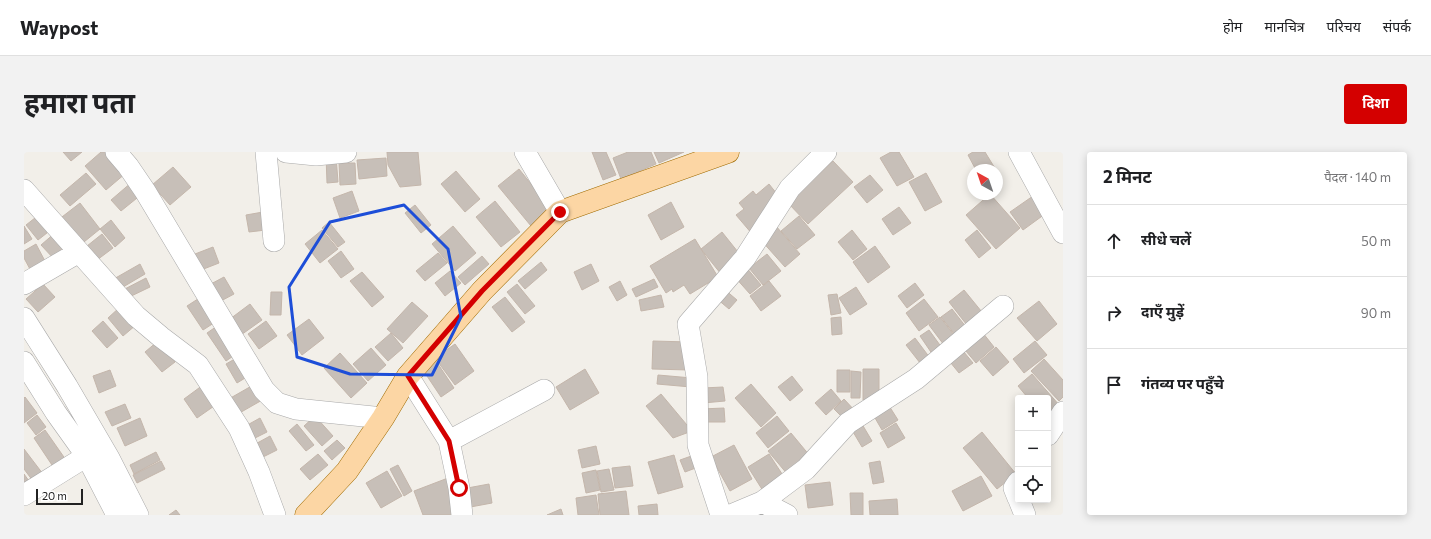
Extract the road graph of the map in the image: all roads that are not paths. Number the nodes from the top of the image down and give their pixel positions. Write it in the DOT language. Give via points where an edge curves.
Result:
graph roads {
  1 [pos="116,152"];
  2 [pos="266,152"];
  3 [pos="286,152"];
  4 [pos="346,152"];
  5 [pos="525,152"];
  6 [pos="728,152"];
  7 [pos="826,152"];
  8 [pos="1019,152"];
  9 [pos="24,190"];
  10 [pos="560,212"];
  11 [pos="1063,233"];
  12 [pos="274,241"];
  13 [pos="78,252"];
  14 [pos="24,284"];
  15 [pos="1003,306"];
  16 [pos="25,321"];
  17 [pos="24,362"];
  18 [pos="408,376"];
  19 [pos="544,390"];
  20 [pos="1063,412"];
  21 [pos="383,418"];
  22 [pos="1051,431"];
  23 [pos="449,441"];
  24 [pos="94,451"];
  25 [pos="24,495"];
  26 [pos="1020,503"];
  27 [pos="775,510"];
  28 [pos="117,515"];
  29 [pos="138,515"];
  30 [pos="275,515"];
  31 [pos="306,515"];
  32 [pos="462,515"];
  33 [pos="721,515"];
  34 [pos="730,515"];
  35 [pos="1025,515"];
  1 -- 21 [label="street" via="145,191 264,390 277,403 296,409"];
  2 -- 12 [label="street"];
  3 -- 4 [label="street" via="316,155"];
  5 -- 10 [label="street"];
  6 -- 10 [label="main road"];
  7 -- 33 [label="street" via="790,188 745,258 688,324 697,377 698,445"];
  8 -- 11 [label="street"];
  9 -- 13 [label="street"];
  10 -- 18 [label="main road" via="482,291"];
  13 -- 14 [label="street"];
  13 -- 30 [label="street" via="136,316 198,365 239,428"];
  15 -- 27 [label="street" via="916,379 848,423 806,469"];
  16 -- 24 [label="street" via="67,386"];
  17 -- 24 [label="street" via="56,413"];
  18 -- 21 [label="main road"];
  18 -- 23 [label="street"];
  19 -- 23 [label="street"];
  20 -- 22 [label="street"];
  21 -- 31 [label="main road" via="347,471"];
  23 -- 32 [label="street"];
  24 -- 25 [label="street"];
  24 -- 28 [label="street"];
  24 -- 29 [label="street"];
  26 -- 35 [label="street"];
  27 -- 34 [label="street"];
}
